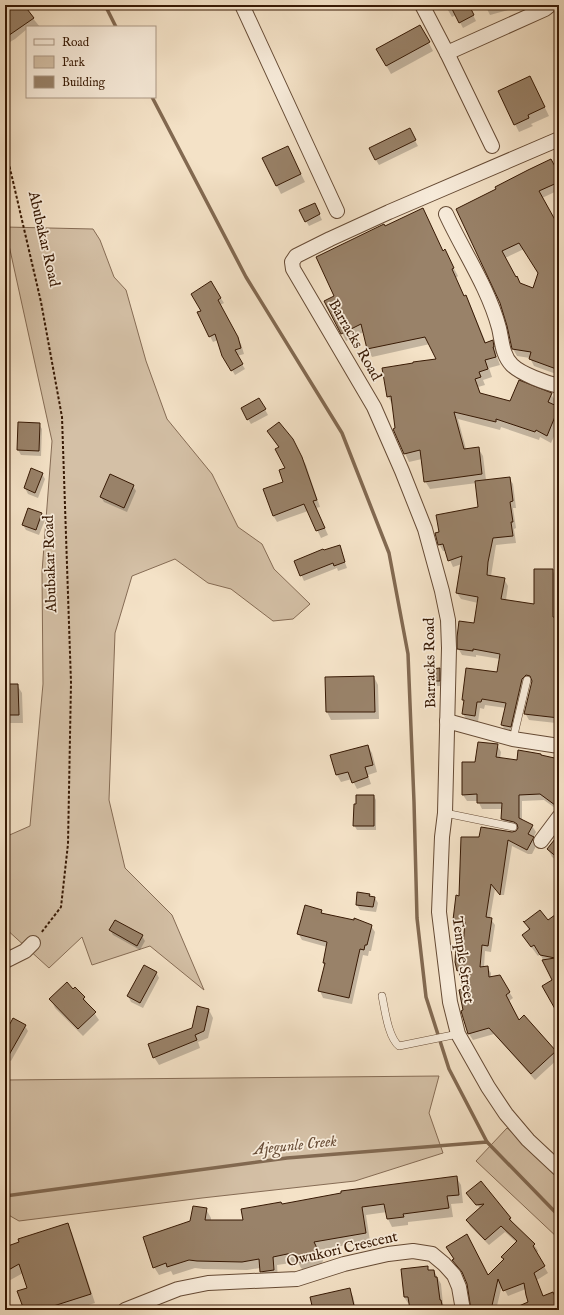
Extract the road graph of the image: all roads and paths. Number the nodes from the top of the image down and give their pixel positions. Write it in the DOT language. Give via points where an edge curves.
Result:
graph roads {
  1 [pos="242,5"];
  2 [pos="422,5"];
  3 [pos="550,5"];
  4 [pos="447,53"];
  5 [pos="559,139"];
  6 [pos="492,146"];
  7 [pos="5,147"];
  8 [pos="337,211"];
  9 [pos="446,214"];
  10 [pos="559,386"];
  11 [pos="527,680"];
  12 [pos="447,721"];
  13 [pos="513,739"];
  14 [pos="559,746"];
  15 [pos="445,813"];
  16 [pos="559,817"];
  17 [pos="513,827"];
  18 [pos="541,841"];
  19 [pos="33,943"];
  20 [pos="5,961"];
  21 [pos="382,996"];
  22 [pos="455,1035"];
  23 [pos="559,1169"];
  24 [pos="124,1310"];
  25 [pos="463,1310"];
  1 -- 8 [label="street"];
  2 -- 4 [label="street"];
  3 -- 4 [label="street"];
  4 -- 6 [label="street"];
  5 -- 12 [label="street, Barracks Road" via="330,239 296,256 292,262 292,269 374,407 425,529 448,620"];
  7 -- 19 [label="path, Abubakar Road" via="41,302 62,417 71,683 68,844 61,907"];
  9 -- 10 [label="street" via="485,290 498,326 505,356 512,365 523,372"];
  11 -- 13 [label="lane"];
  12 -- 13 [label="street"];
  12 -- 15 [label="street, Temple Street"];
  13 -- 14 [label="street"];
  15 -- 17 [label="lane"];
  15 -- 22 [label="street, Temple Street" via="439,912"];
  16 -- 18 [label="street"];
  19 -- 20 [label="street" via="25,951"];
  21 -- 22 [label="lane" via="387,1022 395,1043 399,1046"];
  22 -- 23 [label="street, Temple Street" via="506,1114 528,1140"];
  24 -- 25 [label="street, Owukori Crescent" via="178,1289 208,1283 297,1279 344,1264 413,1251 432,1254 454,1275"];
}
